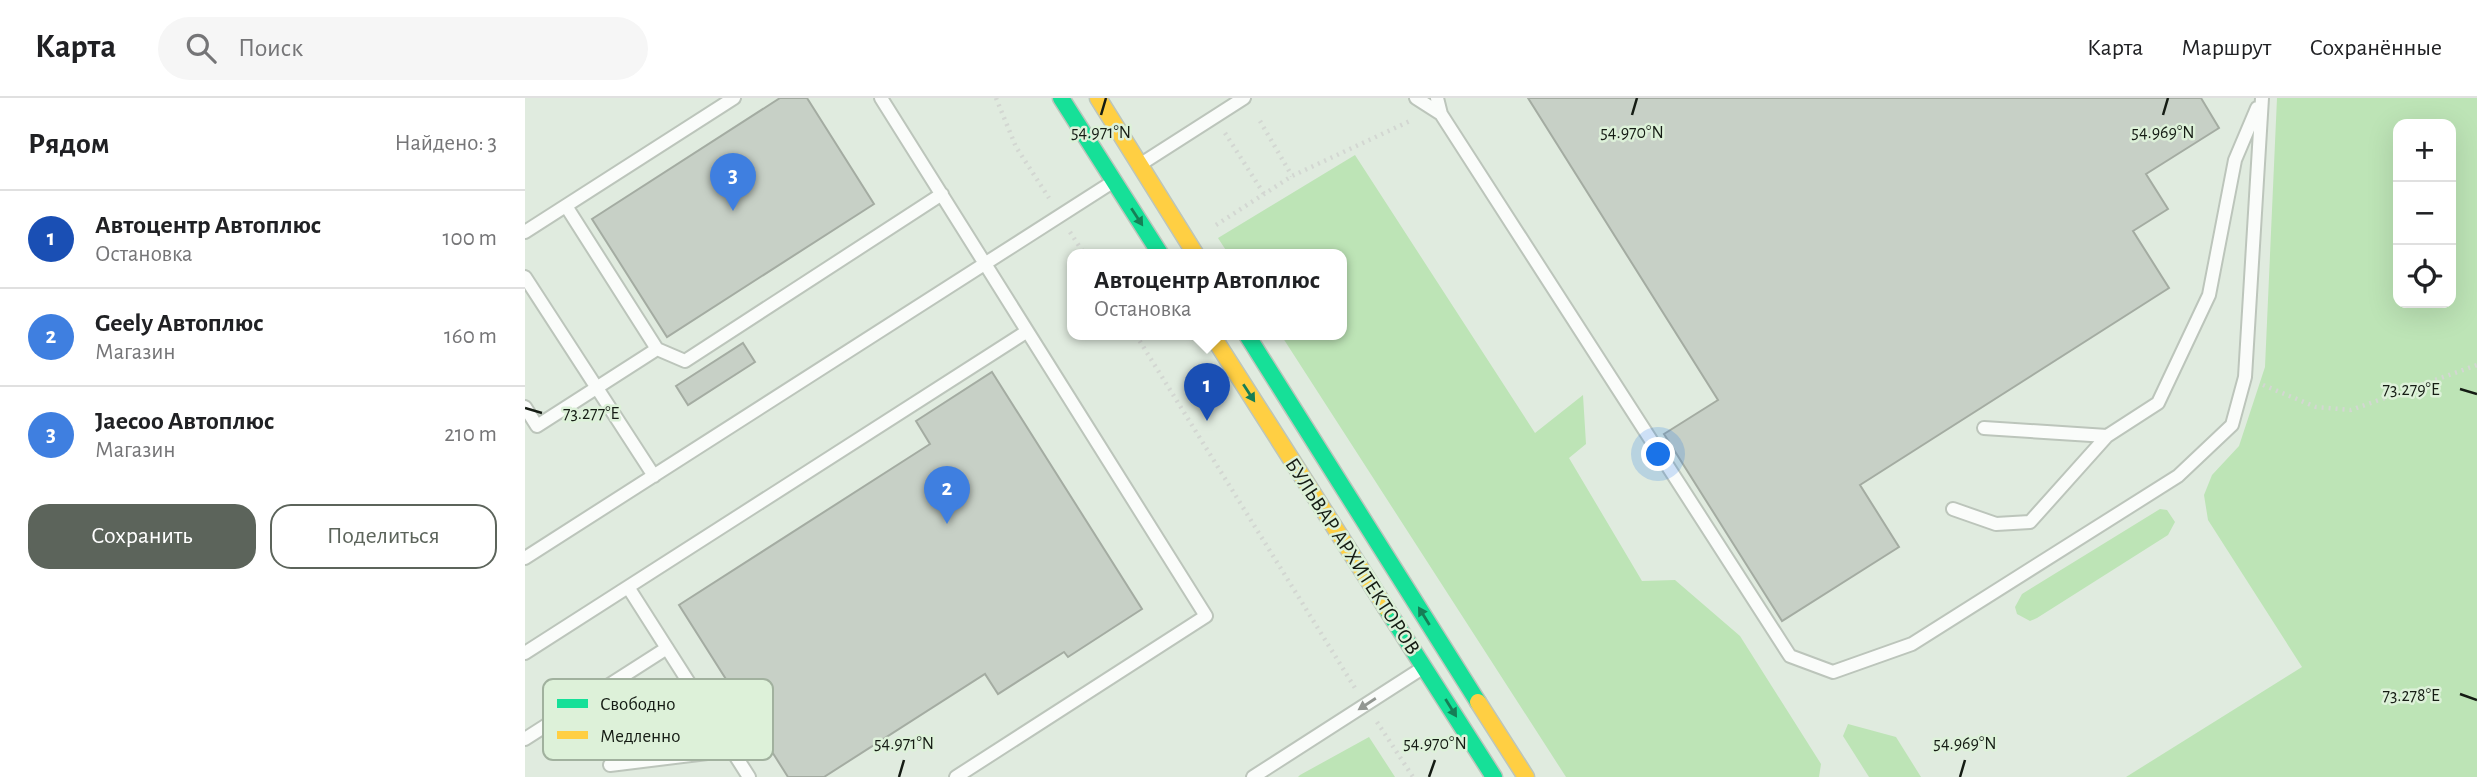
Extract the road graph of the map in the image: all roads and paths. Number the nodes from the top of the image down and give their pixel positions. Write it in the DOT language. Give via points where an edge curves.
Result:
graph roads {
  1 [pos="734,98"];
  2 [pos="881,98"];
  3 [pos="996,98"];
  4 [pos="1061,98"];
  5 [pos="1098,98"];
  6 [pos="1244,98"];
  7 [pos="1416,98"];
  8 [pos="1437,98"];
  9 [pos="2261,98"];
  10 [pos="1441,114"];
  11 [pos="1215,117"];
  12 [pos="1260,121"];
  13 [pos="1016,147"];
  14 [pos="1127,173"];
  15 [pos="1292,176"];
  16 [pos="942,194"];
  17 [pos="1264,194"];
  18 [pos="566,206"];
  19 [pos="525,232"];
  20 [pos="1159,249"];
  21 [pos="1192,249"];
  22 [pos="986,264"];
  23 [pos="525,277"];
  24 [pos="1025,332"];
  25 [pos="1139,340"];
  26 [pos="1215,340"];
  27 [pos="1250,340"];
  28 [pos="657,349"];
  29 [pos="2477,365"];
  30 [pos="2245,377"];
  31 [pos="596,388"];
  32 [pos="525,407"];
  33 [pos="1984,428"];
  34 [pos="2107,436"];
  35 [pos="654,476"];
  36 [pos="1953,509"];
  37 [pos="525,558"];
  38 [pos="628,587"];
  39 [pos="667,648"];
  40 [pos="525,653"];
  41 [pos="1424,667"];
  42 [pos="619,679"];
  43 [pos="687,679"];
  44 [pos="1366,705"];
  45 [pos="543,727"];
  46 [pos="525,739"];
  47 [pos="651,760"];
  48 [pos="738,760"];
  49 [pos="610,765"];
  50 [pos="749,777"];
  51 [pos="956,777"];
  52 [pos="1253,777"];
  53 [pos="1413,777"];
  54 [pos="1494,777"];
  55 [pos="1526,777"];
  1 -- 18 [label="lane"];
  2 -- 16 [label="lane"];
  3 -- 13 [label="path"];
  4 -- 14 [label="main road"];
  5 -- 14 [label="main road"];
  6 -- 11 [label="lane"];
  7 -- 10 [label="lane"];
  8 -- 10 [label="lane"];
  9 -- 30 [label="lane"];
  9 -- 34 [label="lane" via="2235,160 2209,295 2186,349 2158,403"];
  10 -- 15 [label="path" via="1418,118"];
  10 -- 30 [label="lane" via="1790,656 1833,672 1912,644 2178,476 2232,425"];
  11 -- 14 [label="lane"];
  11 -- 17 [label="path"];
  12 -- 15 [label="path"];
  14 -- 20 [label="main road, one-way"];
  14 -- 21 [label="main road"];
  14 -- 22 [label="lane"];
  15 -- 17 [label="path"];
  16 -- 22 [label="lane"];
  16 -- 28 [label="lane" via="685,361"];
  17 -- 21 [label="path"];
  18 -- 19 [label="lane"];
  18 -- 28 [label="lane"];
  22 -- 24 [label="lane"];
  22 -- 35 [label="lane"];
  23 -- 31 [label="lane"];
  24 -- 38 [label="lane"];
  24 -- 51 [label="lane" via="1206,616"];
  25 -- 44 [label="path"];
  26 -- 41 [label="main road, БУЛЬВАР АРХИТЕКТОРОВ, one-way"];
  55 -- 27 [label="main road, БУЛЬВАР АРХИТЕКТОРОВ, one-way"];
  28 -- 31 [label="lane"];
  29 -- 30 [label="path" via="2351,410 2316,407"];
  31 -- 32 [label="lane" via="537,426"];
  31 -- 35 [label="lane"];
  33 -- 34 [label="lane"];
  34 -- 36 [label="lane" via="2030,522 1996,524"];
  35 -- 37 [label="lane"];
  38 -- 39 [label="lane"];
  38 -- 40 [label="lane"];
  39 -- 42 [label="lane"];
  39 -- 43 [label="lane"];
  41 -- 44 [label="lane, one-way"];
  41 -- 54 [label="main road, БУЛЬВАР АРХИТЕКТОРОВ, one-way"];
  44 -- 52 [label="lane"];
  44 -- 53 [label="path"];
  45 -- 46 [label="lane"];
  47 -- 49 [label="lane"];
  48 -- 50 [label="lane"];
}
